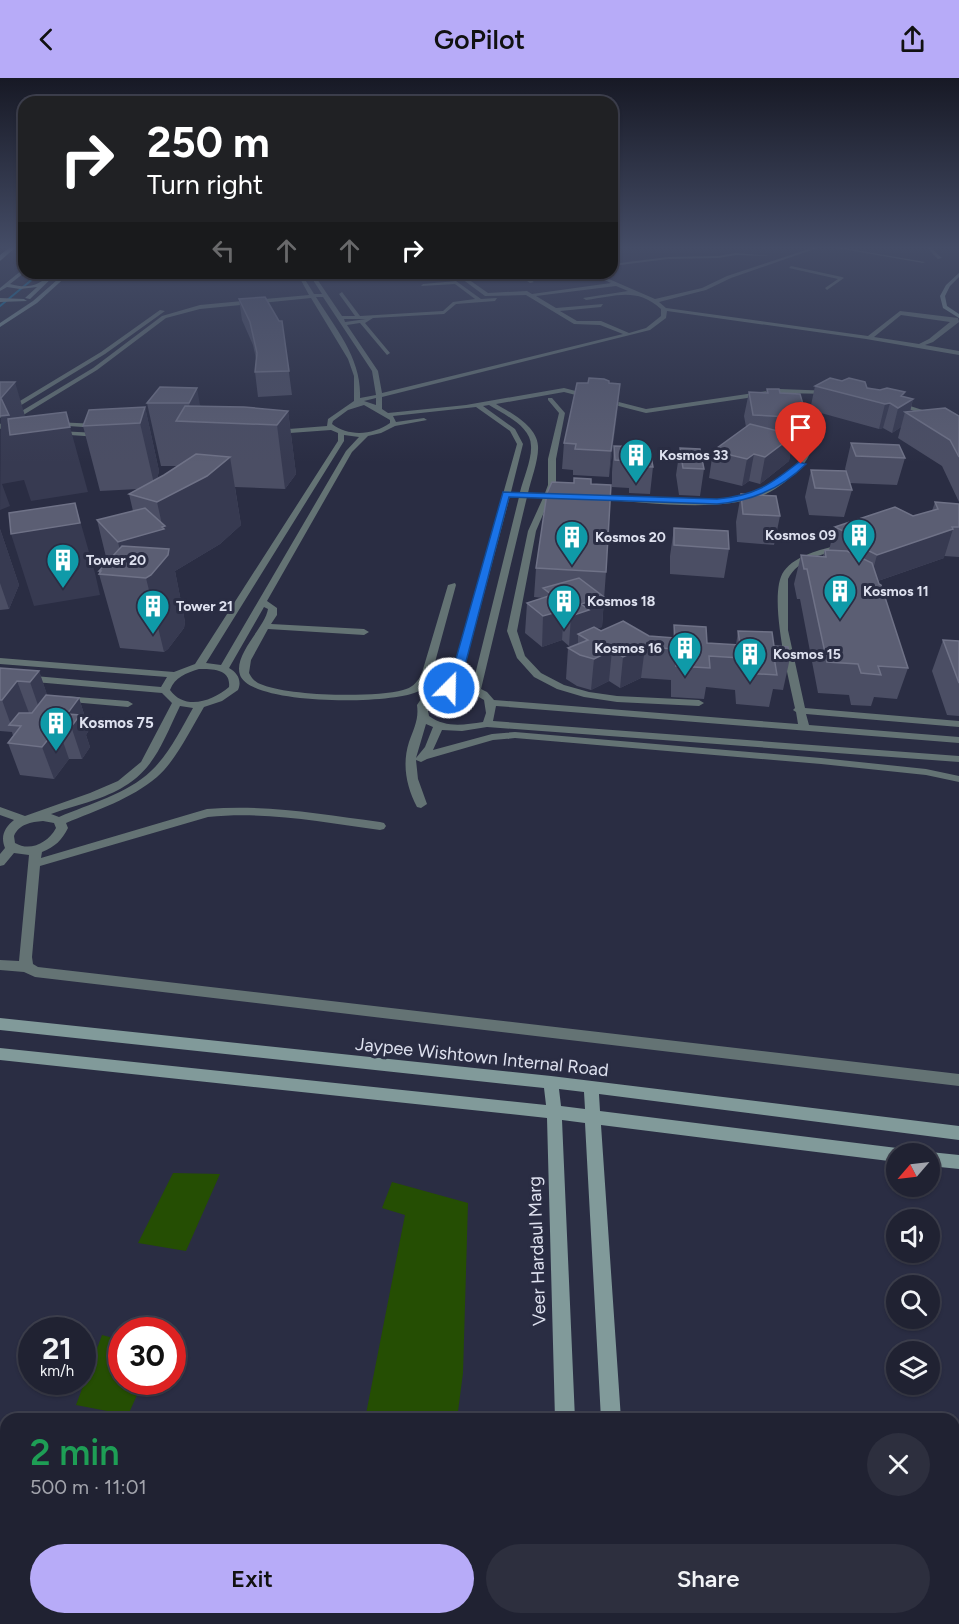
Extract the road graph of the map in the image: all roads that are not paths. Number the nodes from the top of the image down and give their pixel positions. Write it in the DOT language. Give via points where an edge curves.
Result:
graph roads {
  1 [pos="148,319"];
  2 [pos="161,319"];
  3 [pos="328,319"];
  4 [pos="340,319"];
  5 [pos="360,319"];
  6 [pos="570,319"];
  7 [pos="661,319"];
  8 [pos="739,319"];
  9 [pos="892,319"];
  10 [pos="958,319"];
  11 [pos="344,324"];
  12 [pos="629,335"];
  13 [pos="870,337"];
  14 [pos="920,345"];
  15 [pos="387,353"];
  16 [pos="959,353"];
  17 [pos="74,371"];
  18 [pos="88,374"];
  19 [pos="832,387"];
  20 [pos="575,392"];
  21 [pos="783,393"];
  22 [pos="380,397"];
  23 [pos="550,399"];
  24 [pos="355,403"];
  25 [pos="487,406"];
  26 [pos="498,408"];
  27 [pos="379,410"];
  28 [pos="639,410"];
  29 [pos="894,410"];
  30 [pos="388,415"];
  31 [pos="0,416"];
  32 [pos="918,417"];
  33 [pos="959,418"];
  34 [pos="0,421"];
  35 [pos="9,422"];
  36 [pos="20,422"];
  37 [pos="42,423"];
  38 [pos="273,424"];
  39 [pos="331,424"];
  40 [pos="393,424"];
  41 [pos="959,424"];
  42 [pos="107,427"];
  43 [pos="0,428"];
  44 [pos="11,430"];
  45 [pos="46,432"];
  46 [pos="265,433"];
  47 [pos="341,433"];
  48 [pos="366,434"];
  49 [pos="109,435"];
  50 [pos="506,494"];
  51 [pos="558,496"];
  52 [pos="591,497"];
  53 [pos="522,499"];
  54 [pos="545,500"];
  55 [pos="848,544"];
  56 [pos="808,558"];
  57 [pos="818,563"];
  58 [pos="453,585"];
  59 [pos="262,602"];
  60 [pos="265,626"];
  61 [pos="364,632"];
  62 [pos="0,661"];
  63 [pos="199,666"];
  64 [pos="224,669"];
  65 [pos="175,675"];
  66 [pos="0,676"];
  67 [pos="449,688"];
  68 [pos="165,690"];
  69 [pos="476,691"];
  70 [pos="594,696"];
  71 [pos="56,698"];
  72 [pos="177,702"];
  73 [pos="492,703"];
  74 [pos="699,703"];
  75 [pos="128,704"];
  76 [pos="200,705"];
  77 [pos="798,710"];
  78 [pos="593,711"];
  79 [pos="424,717"];
  80 [pos="487,724"];
  81 [pos="959,724"];
  82 [pos="438,726"];
  83 [pos="804,728"];
  84 [pos="959,740"];
  85 [pos="424,756"];
  86 [pos="959,759"];
  87 [pos="411,762"];
  88 [pos="959,779"];
  89 [pos="421,804"];
  90 [pos="0,811"];
  91 [pos="30,818"];
  92 [pos="59,821"];
  93 [pos="380,826"];
  94 [pos="11,848"];
  95 [pos="36,856"];
  96 [pos="0,862"];
  97 [pos="0,965"];
  98 [pos="27,967"];
  99 [pos="0,1024"];
  100 [pos="0,1054"];
  101 [pos="959,1080"];
  102 [pos="551,1082"];
  103 [pos="591,1089"];
  104 [pos="554,1112"];
  105 [pos="591,1118"];
  106 [pos="959,1133"];
  107 [pos="886,1154"];
  108 [pos="940,1160"];
  109 [pos="959,1162"];
  110 [pos="565,1413"];
  111 [pos="611,1413"];
  1 -- 17 [label="street"];
  2 -- 18 [label="street"];
  3 -- 24 [label="street" via="357,375"];
  4 -- 11 [label="street"];
  5 -- 11 [label="street"];
  5 -- 15 [label="street"];
  6 -- 12 [label="street" via="576,323 601,323"];
  7 -- 12 [label="street"];
  8 -- 13 [label="street"];
  9 -- 13 [label="street"];
  10 -- 14 [label="street" via="931,342"];
  11 -- 22 [label="street" via="375,371"];
  12 -- 22 [label="street"];
  13 -- 14 [label="street"];
  14 -- 16 [label="street"];
  17 -- 18 [label="street"];
  17 -- 31 [label="street"];
  18 -- 35 [label="street"];
  19 -- 28 [label="street" via="770,388"];
  20 -- 23 [label="street"];
  20 -- 25 [label="street" via="558,391"];
  20 -- 28 [label="street"];
  21 -- 21 [label="street" via="838,396 804,396"];
  21 -- 28 [label="street"];
  21 -- 52 [label="street" via="802,417 811,446 801,464 766,490 738,500 717,502"];
  22 -- 24 [label="street"];
  22 -- 27 [label="street"];
  23 -- 26 [label="street"];
  23 -- 54 [label="street" via="562,413 552,459 552,485"];
  24 -- 27 [label="street" via="367,403"];
  24 -- 39 [label="street"];
  25 -- 26 [label="street"];
  25 -- 30 [label="street"];
  25 -- 40 [label="street"];
  25 -- 50 [label="street" via="513,430 520,444"];
  26 -- 53 [label="street" via="528,429 534,439"];
  27 -- 30 [label="street"];
  29 -- 32 [label="street"];
  30 -- 40 [label="street"];
  33 -- 41 [label="street" via="891,400"];
  34 -- 35 [label="street"];
  35 -- 36 [label="street"];
  35 -- 43 [label="street"];
  37 -- 42 [label="street"];
  38 -- 39 [label="street"];
  39 -- 46 [label="street"];
  39 -- 47 [label="street"];
  40 -- 48 [label="street"];
  43 -- 44 [label="street"];
  45 -- 49 [label="street"];
  47 -- 48 [label="street"];
  47 -- 63 [label="street" via="335,451"];
  48 -- 59 [label="street" via="349,451"];
  50 -- 53 [label="street"];
  50 -- 67 [label="street" via="458,673"];
  51 -- 54 [label="street"];
  53 -- 54 [label="street"];
  53 -- 69 [label="street"];
  54 -- 70 [label="street" via="530,542 512,631 514,645 529,666 559,688"];
  55 -- 56 [label="street"];
  56 -- 57 [label="street"];
  56 -- 77 [label="street" via="792,567 784,579 783,630"];
  58 -- 60 [label="street" via="426,677 416,688 393,695 352,699 267,690 254,685 246,678 244,663"];
  59 -- 60 [label="street" via="273,610"];
  59 -- 64 [label="street"];
  60 -- 61 [label="street"];
  62 -- 65 [label="street"];
  63 -- 64 [label="street"];
  63 -- 65 [label="street"];
  64 -- 76 [label="street" via="236,680 234,688 216,701"];
  65 -- 68 [label="street"];
  66 -- 68 [label="street"];
  67 -- 69 [label="street"];
  67 -- 79 [label="street" via="428,698 422,705"];
  68 -- 72 [label="street"];
  69 -- 73 [label="street"];
  70 -- 74 [label="street"];
  70 -- 78 [label="street"];
  71 -- 75 [label="street"];
  72 -- 76 [label="street"];
  72 -- 91 [label="street" via="152,752 137,772 100,793"];
  73 -- 78 [label="street"];
  73 -- 80 [label="street"];
  76 -- 92 [label="street" via="155,773 124,794"];
  77 -- 81 [label="street"];
  77 -- 83 [label="street"];
  78 -- 83 [label="street"];
  79 -- 82 [label="street"];
  79 -- 87 [label="street" via="410,752"];
  80 -- 82 [label="street" via="466,729"];
  80 -- 86 [label="street"];
  82 -- 85 [label="street"];
  83 -- 84 [label="street"];
  85 -- 87 [label="street"];
  85 -- 88 [label="street" via="492,737 515,735 821,761"];
  87 -- 89 [label="street" via="411,780"];
  90 -- 91 [label="street"];
  91 -- 92 [label="street" via="45,816"];
  91 -- 94 [label="street" via="9,831"];
  92 -- 95 [label="street" via="59,836"];
  93 -- 95 [label="street" via="227,810 43,862"];
  94 -- 95 [label="street"];
  94 -- 96 [label="street"];
  95 -- 98 [label="street"];
  97 -- 98 [label="street"];
  98 -- 101 [label="street" via="36,972"];
  99 -- 102 [label="street, Jaypee Wishtown Internal Road"];
  100 -- 104 [label="street"];
  102 -- 103 [label="street, Jaypee Wishtown Internal Road"];
  102 -- 104 [label="street, Veer Hardaul Marg"];
  103 -- 105 [label="street"];
  103 -- 106 [label="street, Jaypee Wishtown Internal Road"];
  104 -- 105 [label="street"];
  104 -- 110 [label="street, Veer Hardaul Marg"];
  105 -- 107 [label="street"];
  105 -- 111 [label="street"];
  108 -- 109 [label="street"];
}
